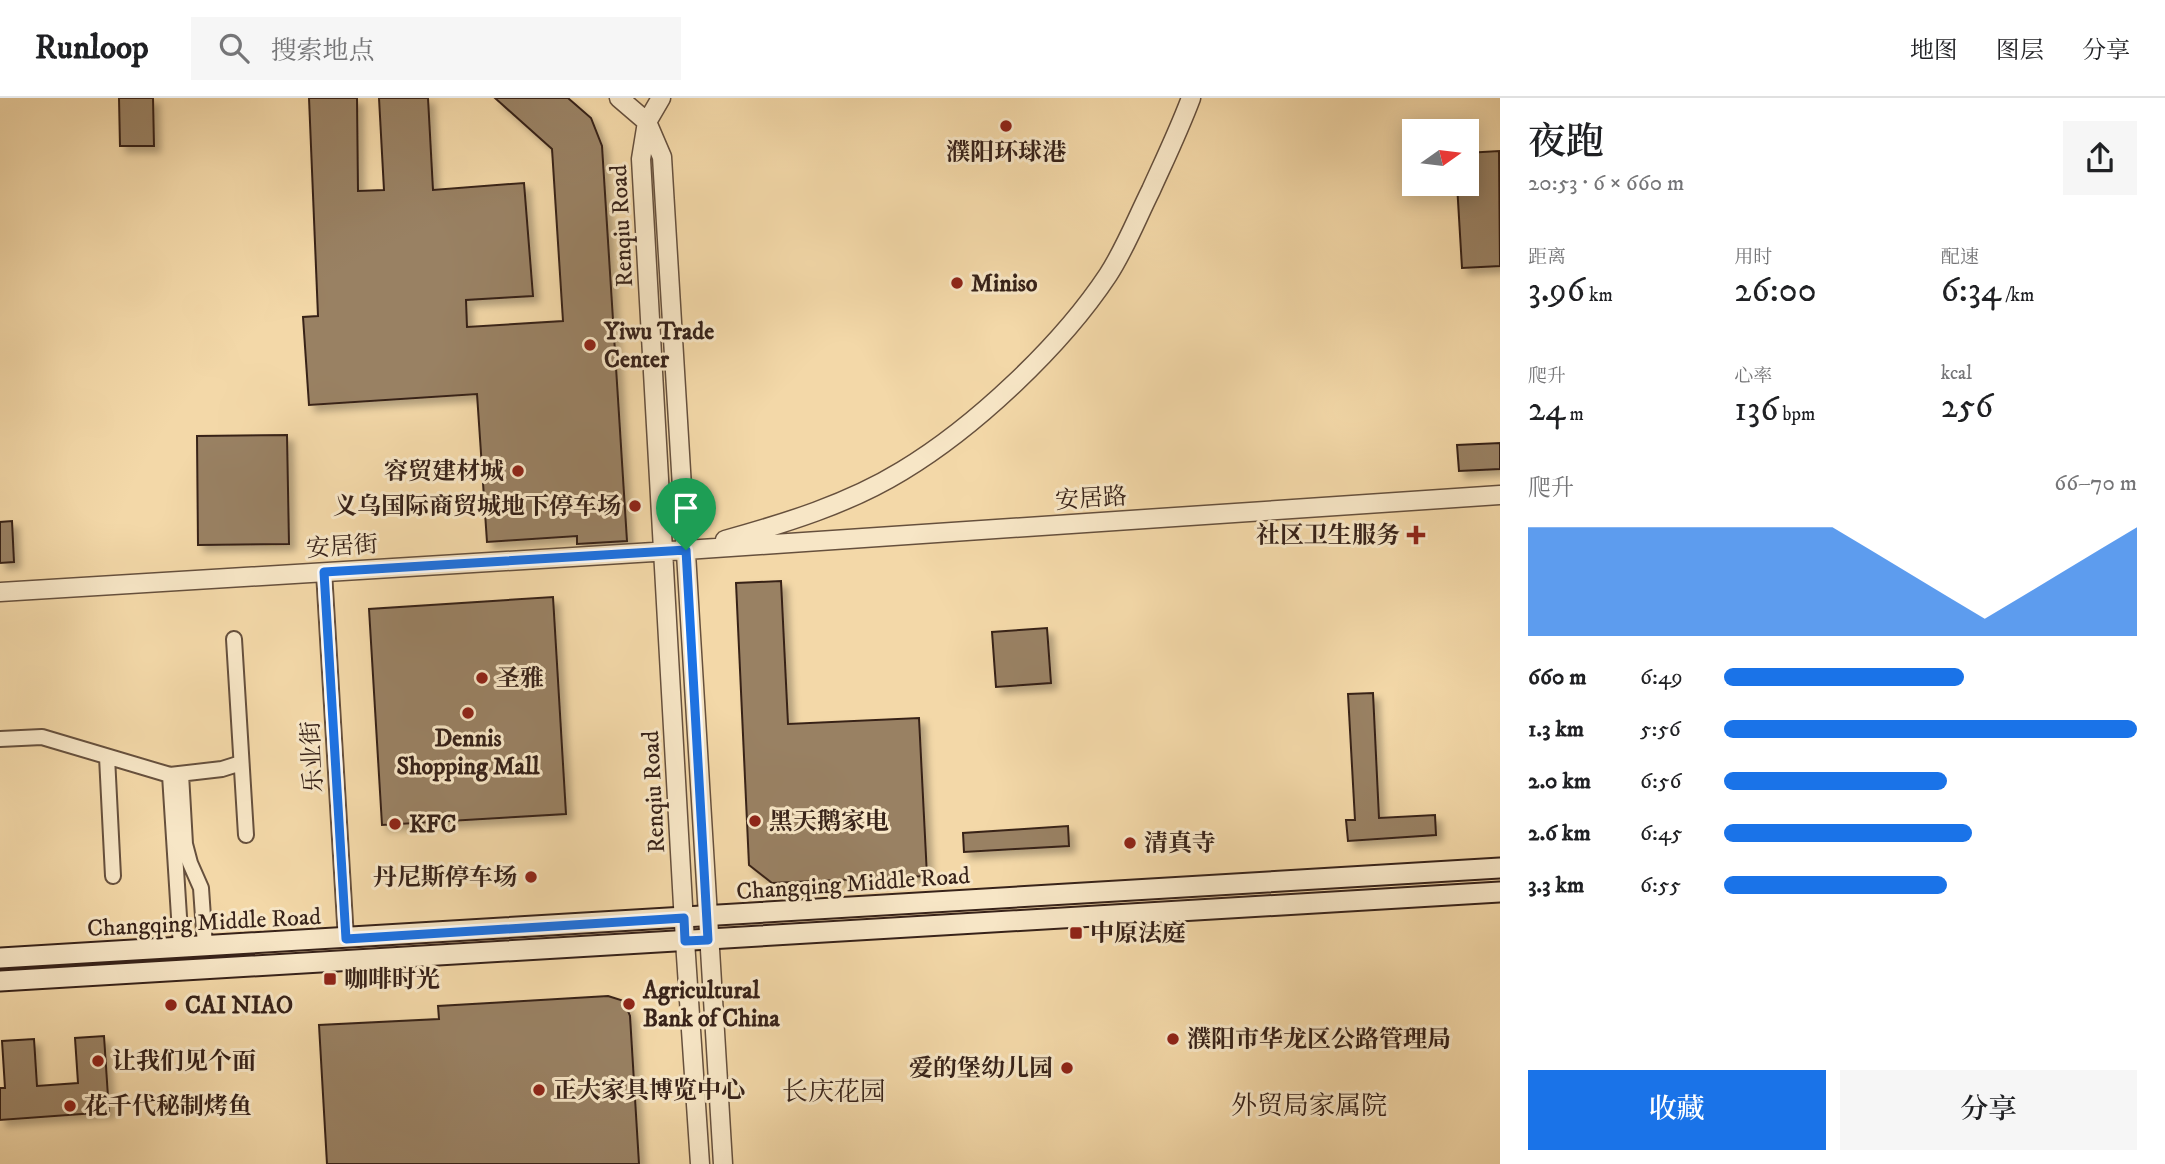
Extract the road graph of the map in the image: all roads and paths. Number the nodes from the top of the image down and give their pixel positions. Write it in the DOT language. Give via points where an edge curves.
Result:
graph roads {
  1 [pos="620,98"];
  2 [pos="662,98"];
  3 [pos="1191,98"];
  4 [pos="647,122"];
  5 [pos="1500,495"];
  6 [pos="686,550"];
  7 [pos="665,551"];
  8 [pos="324,572"];
  9 [pos="0,592"];
  10 [pos="234,639"];
  11 [pos="0,738"];
  12 [pos="107,757"];
  13 [pos="241,763"];
  14 [pos="176,774"];
  15 [pos="246,835"];
  16 [pos="1500,868"];
  17 [pos="113,876"];
  18 [pos="1500,892"];
  19 [pos="707,917"];
  20 [pos="684,918"];
  21 [pos="346,939"];
  22 [pos="708,940"];
  23 [pos="685,941"];
  24 [pos="205,946"];
  25 [pos="181,948"];
  26 [pos="0,958"];
  27 [pos="0,981"];
  28 [pos="700,1164"];
  29 [pos="723,1164"];
  1 -- 4 [label="street"];
  2 -- 4 [label="street"];
  3 -- 6 [label="street" via="1108,274 1041,357 1000,396 938,447 865,491 783,523"];
  4 -- 6 [label="street, Renqiu Road" via="662,157"];
  4 -- 7 [label="street, Renqiu Road" via="641,159"];
  5 -- 6 [label="street, 安居路"];
  6 -- 7 [label="street, 安居街"];
  6 -- 19 [label="street, Renqiu Road"];
  7 -- 8 [label="street, 安居街"];
  7 -- 20 [label="street, Renqiu Road"];
  8 -- 9 [label="street, 安居街"];
  8 -- 21 [label="street, 乐业街"];
  10 -- 13 [label="street"];
  11 -- 12 [label="street" via="42,737"];
  12 -- 14 [label="street"];
  12 -- 17 [label="street"];
  13 -- 14 [label="street"];
  13 -- 15 [label="street"];
  14 -- 24 [label="street" via="185,844 201,888"];
  14 -- 25 [label="street"];
  16 -- 19 [label="main road, Changqing Middle Road"];
  18 -- 22 [label="main road, Changqing Middle Road"];
  19 -- 20 [label="main road, Changqing Middle Road"];
  19 -- 22 [label="street, Renqiu Road"];
  20 -- 21 [label="main road, Changqing Middle Road"];
  20 -- 23 [label="street, Renqiu Road"];
  21 -- 24 [label="main road, Changqing Middle Road"];
  22 -- 23 [label="main road, Changqing Middle Road"];
  22 -- 29 [label="street, Renqiu Road"];
  23 -- 27 [label="main road, Changqing Middle Road"];
  23 -- 28 [label="street, Renqiu Road"];
  24 -- 25 [label="main road, Changqing Middle Road"];
  25 -- 26 [label="main road, Changqing Middle Road"];
}
